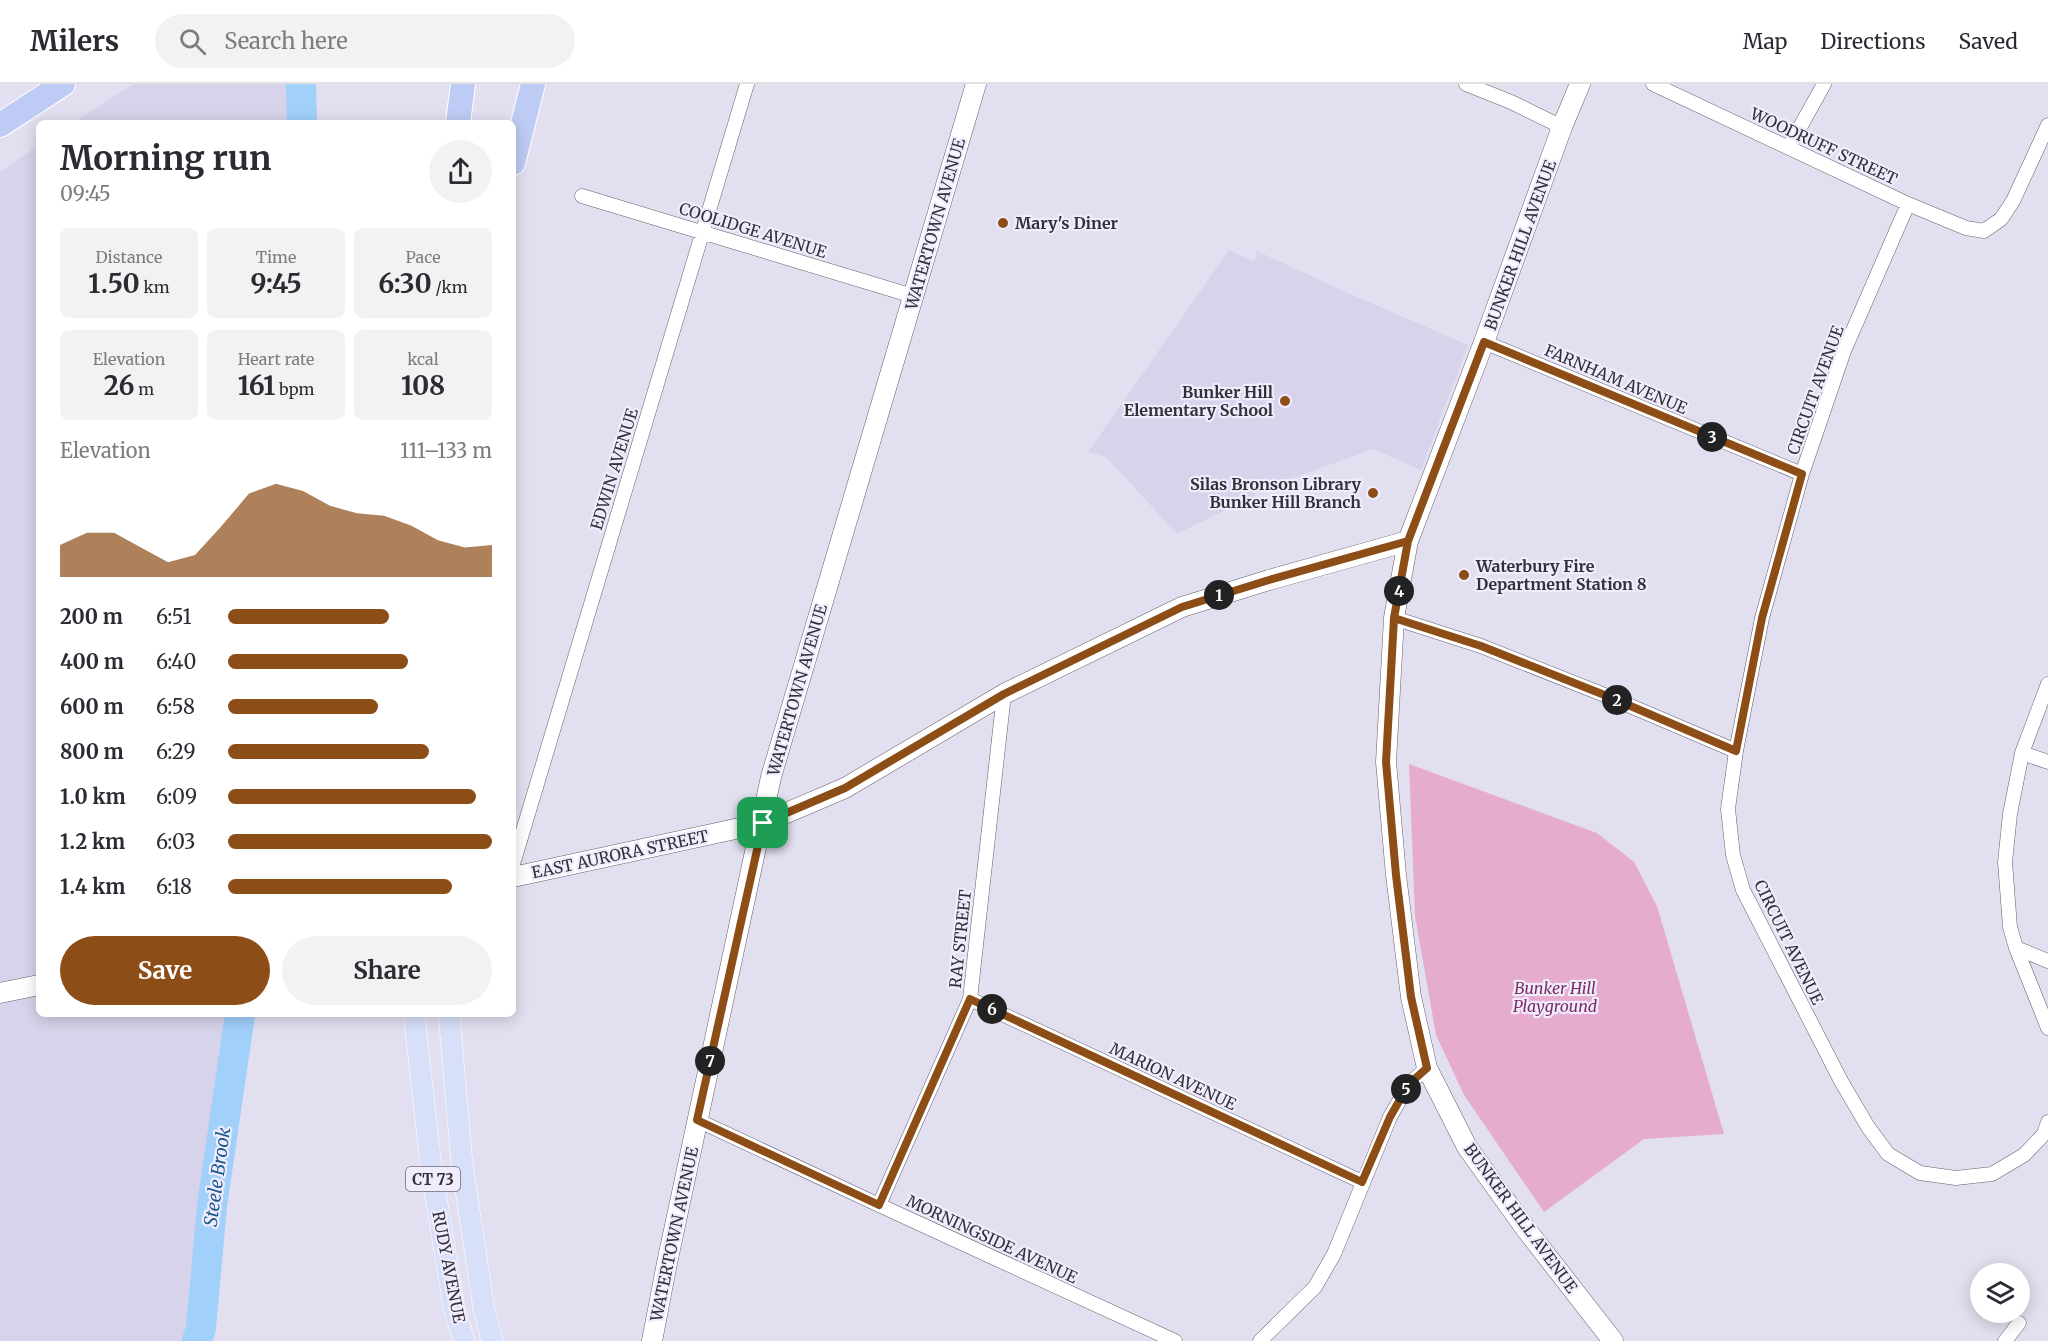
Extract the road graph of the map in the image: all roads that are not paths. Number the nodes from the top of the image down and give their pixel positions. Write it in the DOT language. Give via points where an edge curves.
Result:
graph roads {
  1 [pos="63,84"];
  2 [pos="463,84"];
  3 [pos="533,84"];
  4 [pos="747,84"];
  5 [pos="976,84"];
  6 [pos="1466,84"];
  7 [pos="1580,84"];
  8 [pos="1653,84"];
  9 [pos="1824,84"];
  10 [pos="458,120"];
  11 [pos="0,125"];
  12 [pos="2048,126"];
  13 [pos="1562,128"];
  14 [pos="1788,147"];
  15 [pos="516,151"];
  16 [pos="582,196"];
  17 [pos="1908,204"];
  18 [pos="703,233"];
  19 [pos="913,296"];
  20 [pos="1484,342"];
  21 [pos="1802,474"];
  22 [pos="1408,541"];
  23 [pos="1394,618"];
  24 [pos="2048,684"];
  25 [pos="1004,694"];
  26 [pos="1736,751"];
  27 [pos="2022,753"];
  28 [pos="2048,762"];
  29 [pos="763,823"];
  30 [pos="516,854"];
  31 [pos="516,876"];
  32 [pos="2016,948"];
  33 [pos="2048,961"];
  34 [pos="36,986"];
  35 [pos="0,993"];
  36 [pos="970,999"];
  37 [pos="414,1017"];
  38 [pos="449,1017"];
  39 [pos="2047,1019"];
  40 [pos="1427,1068"];
  41 [pos="697,1120"];
  42 [pos="2048,1122"];
  43 [pos="1362,1182"];
  44 [pos="879,1205"];
  45 [pos="2019,1323"];
  46 [pos="1606,1338"];
  47 [pos="464,1341"];
  48 [pos="492,1341"];
  49 [pos="652,1341"];
  50 [pos="1175,1341"];
  51 [pos="1260,1341"];
  52 [pos="2005,1341"];
  1 -- 11 [label="highway"];
  2 -- 10 [label="highway"];
  3 -- 15 [label="highway"];
  4 -- 18 [label="street, EDWIN AVENUE"];
  5 -- 19 [label="main road, WATERTOWN AVENUE"];
  6 -- 13 [label="street"];
  7 -- 13 [label="main road, BUNKER HILL AVENUE"];
  8 -- 14 [label="street, WOODRUFF STREET"];
  9 -- 14 [label="street"];
  12 -- 17 [label="street, WOODRUFF STREET" via="2013,201 2001,219 1984,231 1966,228"];
  13 -- 20 [label="main road, BUNKER HILL AVENUE"];
  14 -- 17 [label="street, WOODRUFF STREET"];
  16 -- 18 [label="street, COOLIDGE AVENUE"];
  17 -- 21 [label="street, CIRCUIT AVENUE" via="1844,351"];
  18 -- 19 [label="street, COOLIDGE AVENUE"];
  18 -- 30 [label="street, EDWIN AVENUE"];
  19 -- 29 [label="main road, WATERTOWN AVENUE" via="771,777"];
  20 -- 21 [label="street, FARNHAM AVENUE"];
  20 -- 22 [label="main road, BUNKER HILL AVENUE"];
  21 -- 26 [label="street, CIRCUIT AVENUE" via="1762,618"];
  22 -- 23 [label="main road, BUNKER HILL AVENUE"];
  22 -- 25 [label="main road, EAST AURORA STREET" via="1182,607"];
  23 -- 26 [label="street" via="1481,646"];
  23 -- 40 [label="main road, BUNKER HILL AVENUE" via="1386,762 1411,997"];
  24 -- 27 [label="street"];
  25 -- 29 [label="main road, EAST AURORA STREET" via="845,788"];
  25 -- 36 [label="street, RAY STREET"];
  26 -- 42 [label="street, CIRCUIT AVENUE" via="1728,809 1733,855 1743,890 1841,1082 1888,1154 1920,1173 1956,1178 1992,1174 2024,1155 2044,1134"];
  27 -- 28 [label="street"];
  27 -- 32 [label="street" via="2010,814 2006,862 2010,927"];
  29 -- 31 [label="main road, EAST AURORA STREET"];
  29 -- 41 [label="main road, WATERTOWN AVENUE"];
  32 -- 33 [label="street"];
  32 -- 39 [label="street"];
  34 -- 35 [label="main road"];
  36 -- 43 [label="street, MARION AVENUE"];
  36 -- 44 [label="street, RAY STREET"];
  37 -- 47 [label="main road, RUDY AVENUE / CT 73" via="431,1166 454,1308"];
  38 -- 48 [label="main road, RUDY AVENUE / CT 73" via="462,1164"];
  40 -- 43 [label="street" via="1409,1084 1390,1117"];
  40 -- 46 [label="main road, BUNKER HILL AVENUE" via="1467,1147"];
  41 -- 44 [label="street, MORNINGSIDE AVENUE"];
  41 -- 49 [label="main road, WATERTOWN AVENUE"];
  43 -- 51 [label="street" via="1334,1254 1315,1287"];
  44 -- 50 [label="street, MORNINGSIDE AVENUE"];
  45 -- 52 [label="street"];
}
